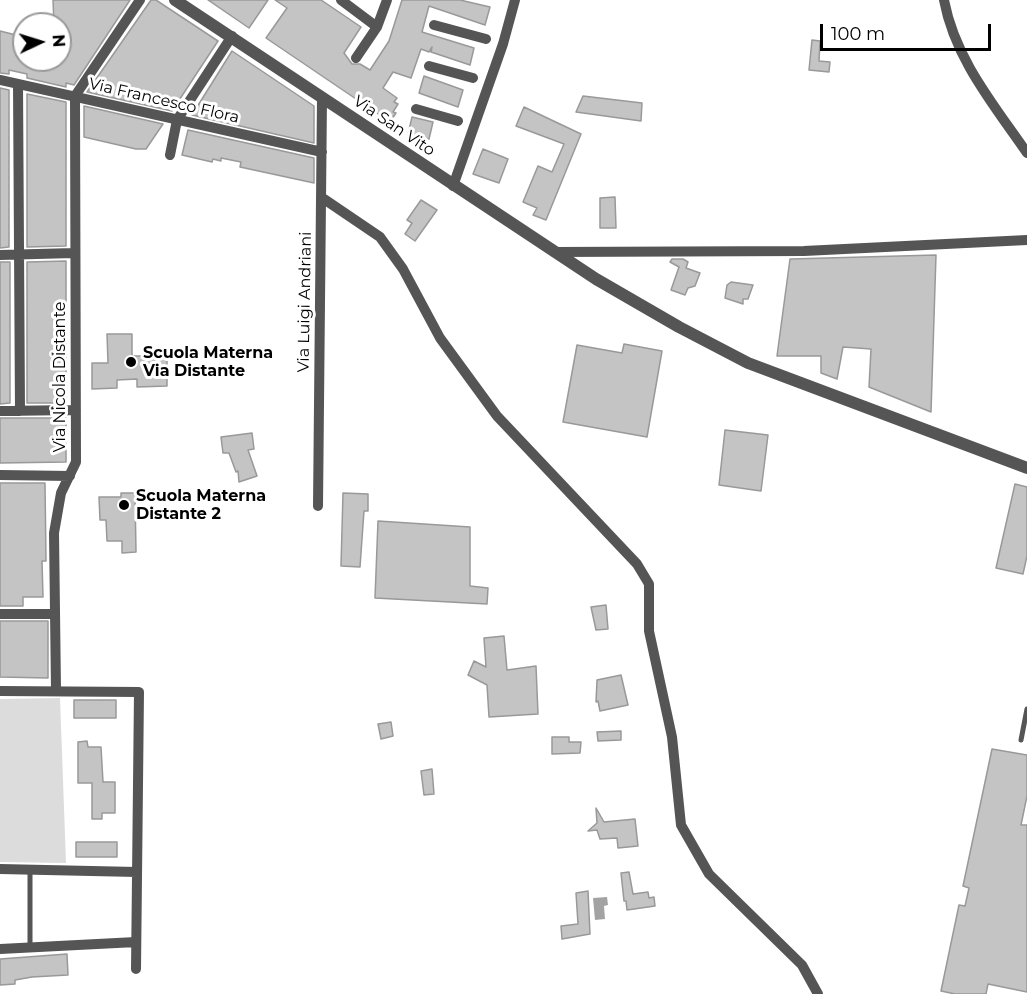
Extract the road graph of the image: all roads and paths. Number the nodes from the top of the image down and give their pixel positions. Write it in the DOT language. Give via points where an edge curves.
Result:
graph roads {
  1 [pos="140,0"];
  2 [pos="175,0"];
  3 [pos="341,0"];
  4 [pos="387,0"];
  5 [pos="515,0"];
  6 [pos="944,0"];
  7 [pos="434,24"];
  8 [pos="377,27"];
  9 [pos="232,36"];
  10 [pos="486,39"];
  11 [pos="356,58"];
  12 [pos="429,66"];
  13 [pos="473,78"];
  14 [pos="0,80"];
  15 [pos="18,84"];
  16 [pos="75,96"];
  17 [pos="322,98"];
  18 [pos="416,109"];
  19 [pos="177,120"];
  20 [pos="458,121"];
  21 [pos="322,152"];
  22 [pos="1027,153"];
  23 [pos="170,155"];
  24 [pos="453,186"];
  25 [pos="321,196"];
  26 [pos="1027,240"];
  27 [pos="554,252"];
  28 [pos="74,253"];
  29 [pos="0,255"];
  30 [pos="18,255"];
  31 [pos="76,410"];
  32 [pos="0,411"];
  33 [pos="20,411"];
  34 [pos="1027,468"];
  35 [pos="0,475"];
  36 [pos="70,476"];
  37 [pos="318,506"];
  38 [pos="0,614"];
  39 [pos="56,614"];
  40 [pos="56,690"];
  41 [pos="0,691"];
  42 [pos="1027,709"];
  43 [pos="1021,740"];
  44 [pos="0,869"];
  45 [pos="30,870"];
  46 [pos="137,872"];
  47 [pos="136,942"];
  48 [pos="0,949"];
  49 [pos="30,949"];
  50 [pos="136,969"];
  51 [pos="818,994"];
  1 -- 16 [label="street"];
  2 -- 9 [label="street, Via San Vito"];
  3 -- 8 [label="street"];
  4 -- 8 [label="street"];
  5 -- 24 [label="street"];
  6 -- 22 [label="street" via="963,60"];
  7 -- 10 [label="street"];
  8 -- 11 [label="street"];
  9 -- 17 [label="street, Via San Vito"];
  9 -- 19 [label="street"];
  12 -- 13 [label="street"];
  14 -- 15 [label="street, Via Francesco Flora"];
  15 -- 16 [label="street, Via Francesco Flora"];
  15 -- 30 [label="street"];
  16 -- 19 [label="street, Via Francesco Flora"];
  16 -- 28 [label="street, Via Nicola Distante"];
  17 -- 21 [label="street, Via Luigi Andriani"];
  17 -- 24 [label="street, Via San Vito"];
  18 -- 20 [label="street"];
  19 -- 21 [label="street, Via Francesco Flora"];
  19 -- 23 [label="street"];
  21 -- 25 [label="street, Via Luigi Andriani"];
  24 -- 27 [label="street, Via San Vito"];
  25 -- 37 [label="street, Via Luigi Andriani"];
  25 -- 51 [label="street" via="380,237 403,269 440,338 497,416 637,564 648,584 649,631 672,737 681,825 709,874 802,965"];
  26 -- 27 [label="street" via="804,251"];
  27 -- 34 [label="street, Via San Vito" via="748,363"];
  28 -- 30 [label="street"];
  28 -- 31 [label="street, Via Nicola Distante"];
  29 -- 30 [label="street"];
  30 -- 33 [label="street"];
  31 -- 33 [label="street"];
  31 -- 36 [label="street, Via Nicola Distante" via="76,462"];
  32 -- 33 [label="street"];
  35 -- 36 [label="street"];
  36 -- 39 [label="street, Via Nicola Distante" via="62,493 54,533"];
  38 -- 39 [label="street"];
  39 -- 40 [label="street, Via Nicola Distante"];
  40 -- 41 [label="street"];
  40 -- 46 [label="street" via="139,692"];
  42 -- 43 [label="lane"];
  44 -- 45 [label="street"];
  45 -- 46 [label="street"];
  45 -- 49 [label="lane"];
  46 -- 47 [label="street"];
  47 -- 49 [label="street"];
  47 -- 50 [label="street"];
  48 -- 49 [label="street"];
}
